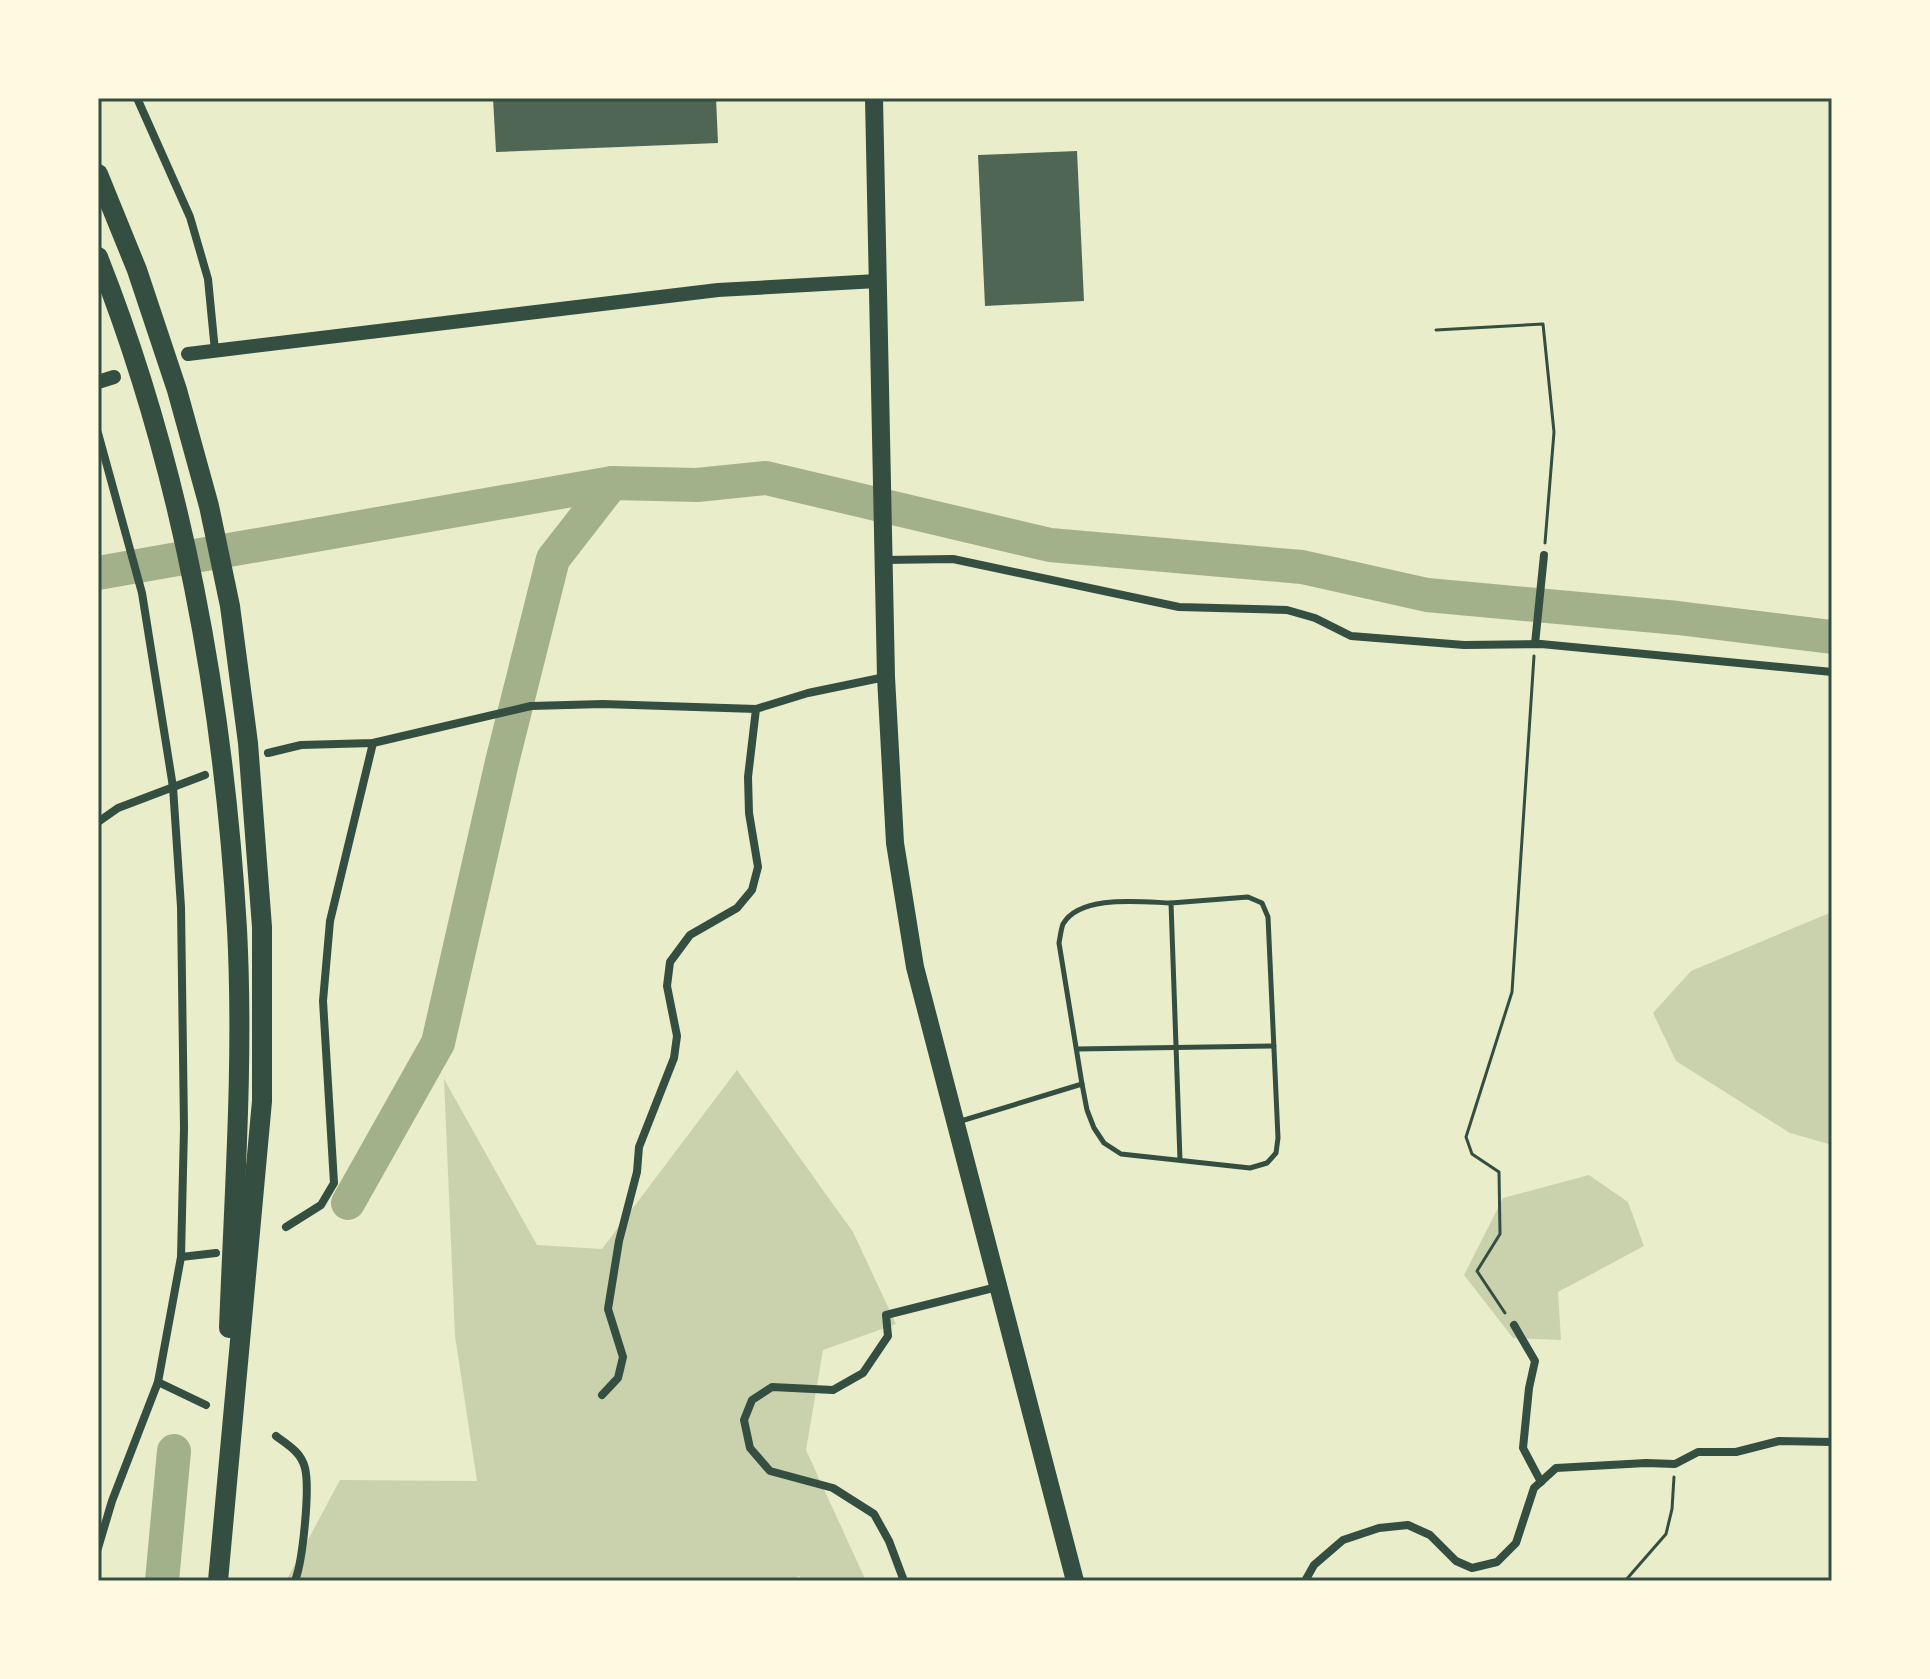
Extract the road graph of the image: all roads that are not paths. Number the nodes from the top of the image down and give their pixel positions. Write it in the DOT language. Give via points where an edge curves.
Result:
graph roads {
  1 [pos="137,98"];
  2 [pos="874,98"];
  3 [pos="98,174"];
  4 [pos="98,257"];
  5 [pos="877,281"];
  6 [pos="215,351"];
  7 [pos="188,354"];
  8 [pos="114,377"];
  9 [pos="98,382"];
  10 [pos="98,433"];
  11 [pos="1544,555"];
  12 [pos="884,560"];
  13 [pos="1535,644"];
  14 [pos="1832,672"];
  15 [pos="886,677"];
  16 [pos="756,709"];
  17 [pos="373,743"];
  18 [pos="268,753"];
  19 [pos="205,775"];
  20 [pos="173,787"];
  21 [pos="98,822"];
  22 [pos="1171,903"];
  23 [pos="1274,1046"];
  24 [pos="1176,1048"];
  25 [pos="1077,1049"];
  26 [pos="1082,1084"];
  27 [pos="956,1123"];
  28 [pos="1180,1160"];
  29 [pos="286,1227"];
  30 [pos="216,1253"];
  31 [pos="181,1257"];
  32 [pos="999,1287"];
  33 [pos="1514,1325"];
  34 [pos="158,1382"];
  35 [pos="602,1395"];
  36 [pos="206,1405"];
  37 [pos="276,1436"];
  38 [pos="1832,1442"];
  39 [pos="1541,1482"];
  40 [pos="98,1548"];
  41 [pos="218,1581"];
  42 [pos="295,1581"];
  43 [pos="904,1581"];
  44 [pos="1075,1581"];
  45 [pos="1305,1581"];
  1 -- 6 [label="street" via="190,217 208,279"];
  2 -- 5 [label="highway"];
  3 -- 41 [label="highway" via="142,285 209,506 230,606 248,743 262,927 262,1101"];
  4 -- 41 [label="highway" via="176,509 221,745 237,931 239,1098"];
  5 -- 6 [label="street" via="718,290"];
  5 -- 12 [label="highway"];
  6 -- 7 [label="street"];
  8 -- 9 [label="street"];
  10 -- 20 [label="street" via="142,593"];
  11 -- 13 [label="street"];
  12 -- 13 [label="street" via="953,559 1179,607 1287,610 1351,636 1464,645"];
  12 -- 15 [label="highway"];
  13 -- 14 [label="street"];
  15 -- 16 [label="street"];
  15 -- 27 [label="highway" via="895,843 915,967"];
  16 -- 17 [label="street" via="531,706"];
  16 -- 35 [label="street" via="748,777 758,867 752,890 737,908 690,935 670,962 674,1058 639,1147 608,1309 623,1357 618,1378"];
  17 -- 18 [label="street" via="301,745"];
  17 -- 29 [label="street" via="330,921 323,1001 334,1183 321,1205"];
  19 -- 20 [label="street"];
  20 -- 21 [label="street" via="118,808"];
  20 -- 31 [label="street" via="181,907"];
  22 -- 23 [label="lane" via="1248,897 1262,903 1268,917"];
  22 -- 24 [label="lane"];
  22 -- 25 [label="lane" via="1096,905 1081,908 1064,924 1059,943"];
  23 -- 24 [label="lane"];
  23 -- 28 [label="lane" via="1276,1153 1267,1163 1250,1168"];
  24 -- 25 [label="lane"];
  24 -- 28 [label="lane"];
  25 -- 26 [label="lane"];
  26 -- 27 [label="lane"];
  26 -- 28 [label="lane" via="1087,1110 1104,1143 1121,1154"];
  27 -- 32 [label="highway"];
  30 -- 31 [label="street"];
  31 -- 34 [label="street"];
  32 -- 43 [label="street" via="886,1315 888,1336 863,1373 833,1390 772,1387 752,1400 744,1420 750,1448 770,1471 833,1488 874,1514"];
  32 -- 44 [label="highway"];
  33 -- 39 [label="street" via="1535,1361 1523,1448"];
  34 -- 36 [label="street"];
  34 -- 40 [label="street"];
  37 -- 42 [label="street" via="296,1450 305,1469"];
  38 -- 39 [label="street" via="1779,1441 1736,1452 1698,1452 1675,1464 1556,1468"];
  39 -- 45 [label="street" via="1534,1488 1516,1543 1497,1562 1472,1568 1408,1525 1343,1540 1314,1565"];
}
